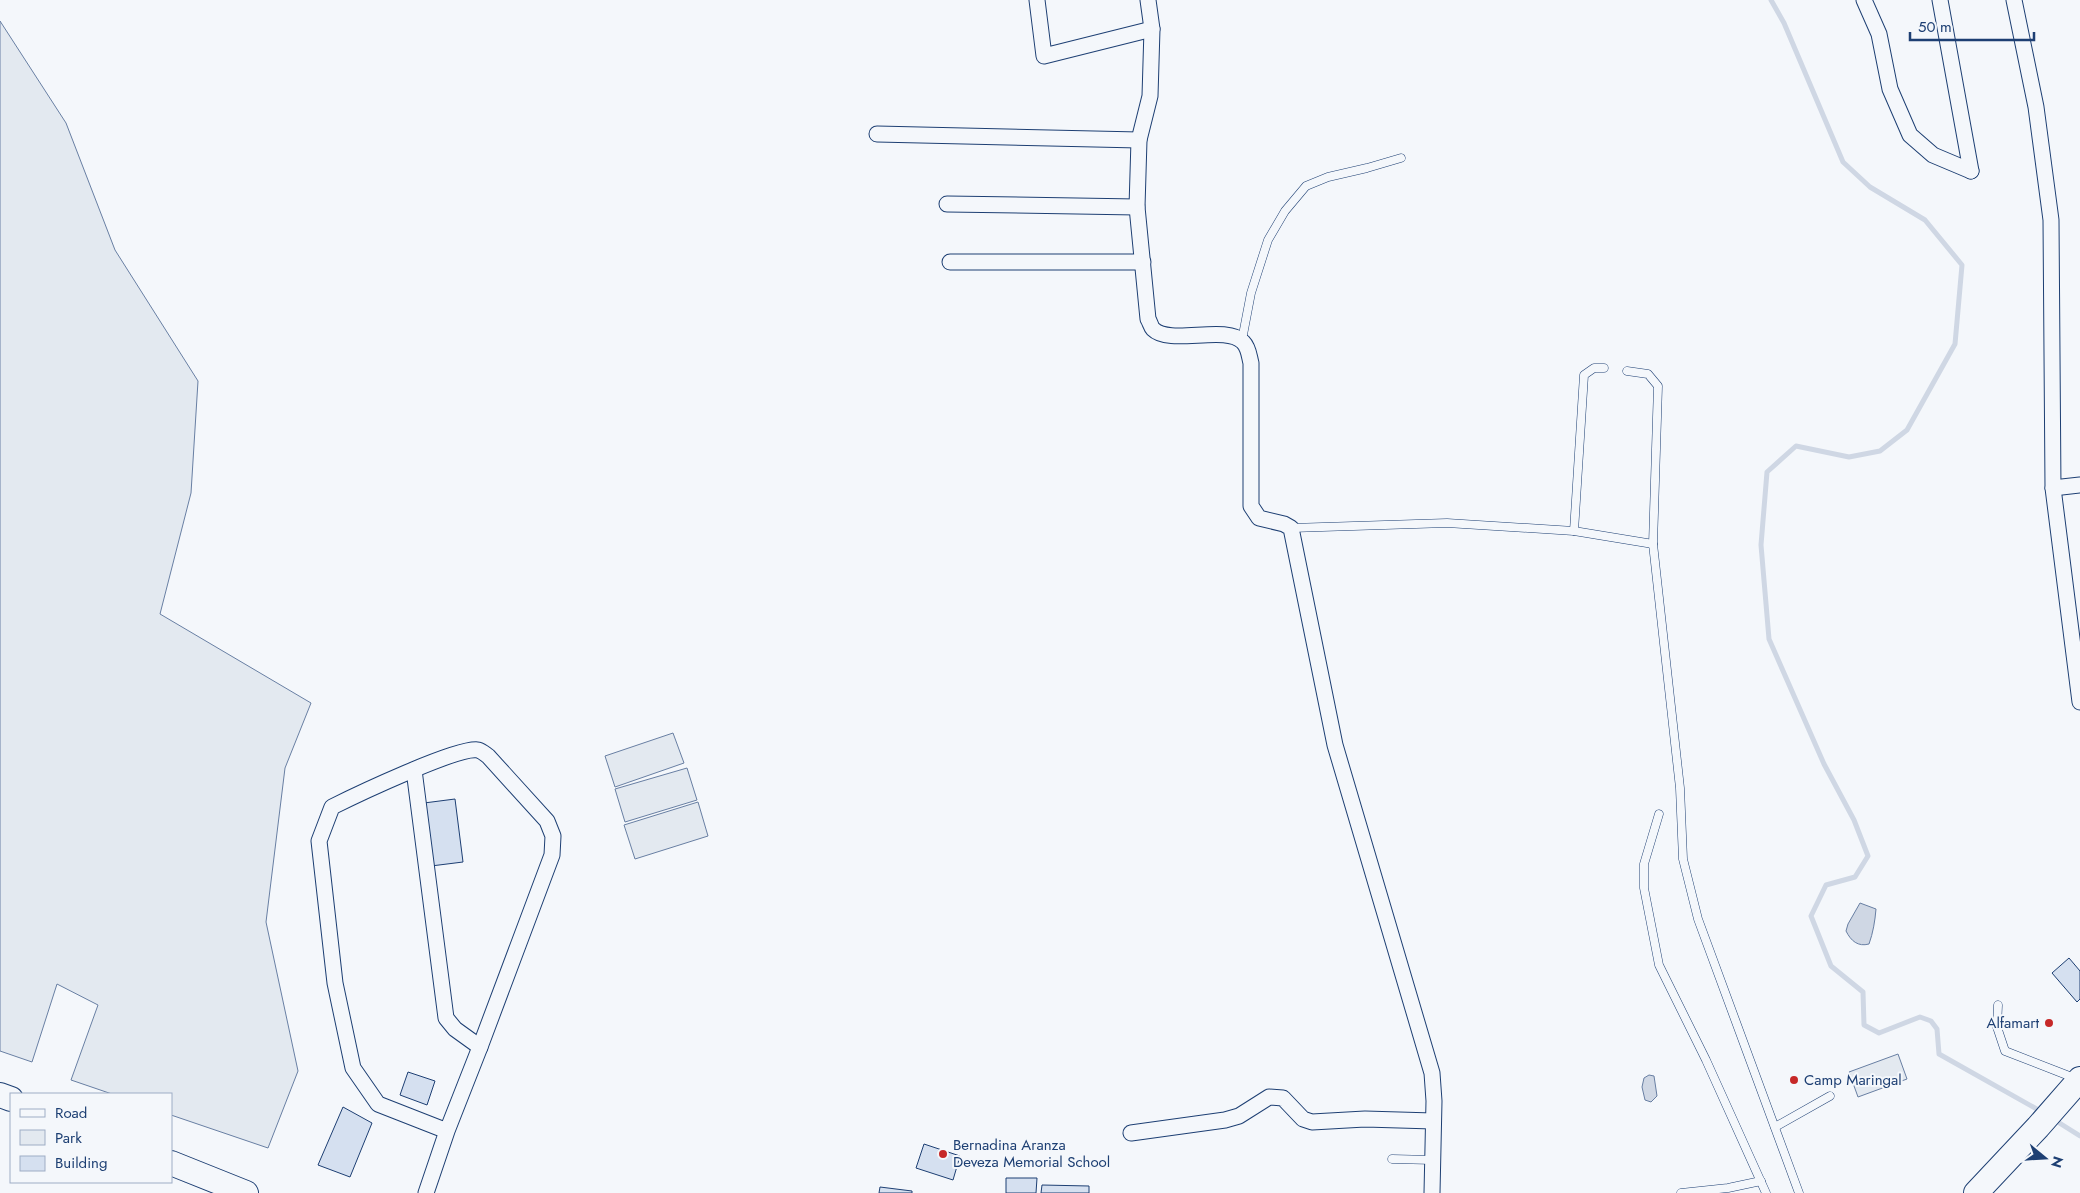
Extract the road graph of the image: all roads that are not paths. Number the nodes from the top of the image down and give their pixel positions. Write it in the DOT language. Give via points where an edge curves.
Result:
graph roads {
  1 [pos="1037,0"];
  2 [pos="1148,0"];
  3 [pos="1864,0"];
  4 [pos="1940,0"];
  5 [pos="2014,0"];
  6 [pos="1152,29"];
  7 [pos="877,134"];
  8 [pos="1139,140"];
  9 [pos="1401,158"];
  10 [pos="947,204"];
  11 [pos="1137,207"];
  12 [pos="950,262"];
  13 [pos="1143,262"];
  14 [pos="1242,340"];
  15 [pos="1604,368"];
  16 [pos="1627,371"];
  17 [pos="2080,485"];
  18 [pos="2054,488"];
  19 [pos="1291,528"];
  20 [pos="1574,532"];
  21 [pos="1653,544"];
  22 [pos="2080,702"];
  23 [pos="414,770"];
  24 [pos="1659,814"];
  25 [pos="1998,1005"];
  26 [pos="480,1047"];
  27 [pos="2076,1083"];
  28 [pos="1830,1096"];
  29 [pos="1433,1121"];
  30 [pos="1775,1127"];
  31 [pos="447,1131"];
  32 [pos="1131,1133"];
  33 [pos="1392,1159"];
  34 [pos="1433,1160"];
  35 [pos="172,1163"];
  36 [pos="1761,1181"];
  37 [pos="246,1193"];
  38 [pos="426,1193"];
  39 [pos="1432,1193"];
  40 [pos="1681,1193"];
  41 [pos="1766,1193"];
  42 [pos="1799,1193"];
  43 [pos="1976,1193"];
  1 -- 6 [label="street" via="1044,56"];
  2 -- 6 [label="street"];
  3 -- 4 [label="street" via="1879,34 1890,89 1910,134 1933,156 1971,171"];
  5 -- 18 [label="street" via="2036,106 2051,220"];
  6 -- 8 [label="street" via="1150,96"];
  7 -- 8 [label="street"];
  8 -- 11 [label="street"];
  9 -- 14 [label="lane" via="1306,186 1285,211 1268,240 1251,293"];
  10 -- 11 [label="street"];
  11 -- 13 [label="street"];
  12 -- 13 [label="street"];
  13 -- 14 [label="street" via="1148,319 1153,329 1166,336 1224,335"];
  14 -- 19 [label="street" via="1251,363 1251,506 1259,518"];
  15 -- 20 [label="lane" via="1594,368 1584,375"];
  16 -- 21 [label="lane" via="1648,374 1658,386"];
  17 -- 18 [label="street"];
  18 -- 22 [label="street"];
  19 -- 20 [label="lane" via="1447,523"];
  19 -- 29 [label="street" via="1335,745 1432,1073"];
  20 -- 21 [label="lane"];
  21 -- 30 [label="lane" via="1680,788 1683,859 1698,919"];
  23 -- 26 [label="street" via="446,1018 455,1030"];
  23 -- 26 [label="street" via="468,750 479,750 546,821 553,836 552,854"];
  23 -- 31 [label="street" via="332,807 319,841 335,983 353,1068 378,1104"];
  24 -- 36 [label="lane" via="1644,864 1644,888 1659,965"];
  25 -- 27 [label="lane" via="1997,1027 2005,1051"];
  26 -- 31 [label="street"];
  27 -- 43 [label="main road"];
  28 -- 30 [label="lane"];
  29 -- 32 [label="street" via="1372,1119 1312,1122 1303,1119 1282,1098 1268,1097 1239,1116"];
  29 -- 34 [label="street"];
  30 -- 42 [label="lane"];
  31 -- 38 [label="street"];
  33 -- 34 [label="lane"];
  34 -- 39 [label="street"];
  35 -- 37 [label="main road"];
  36 -- 40 [label="lane"];
  36 -- 41 [label="lane"];
}
